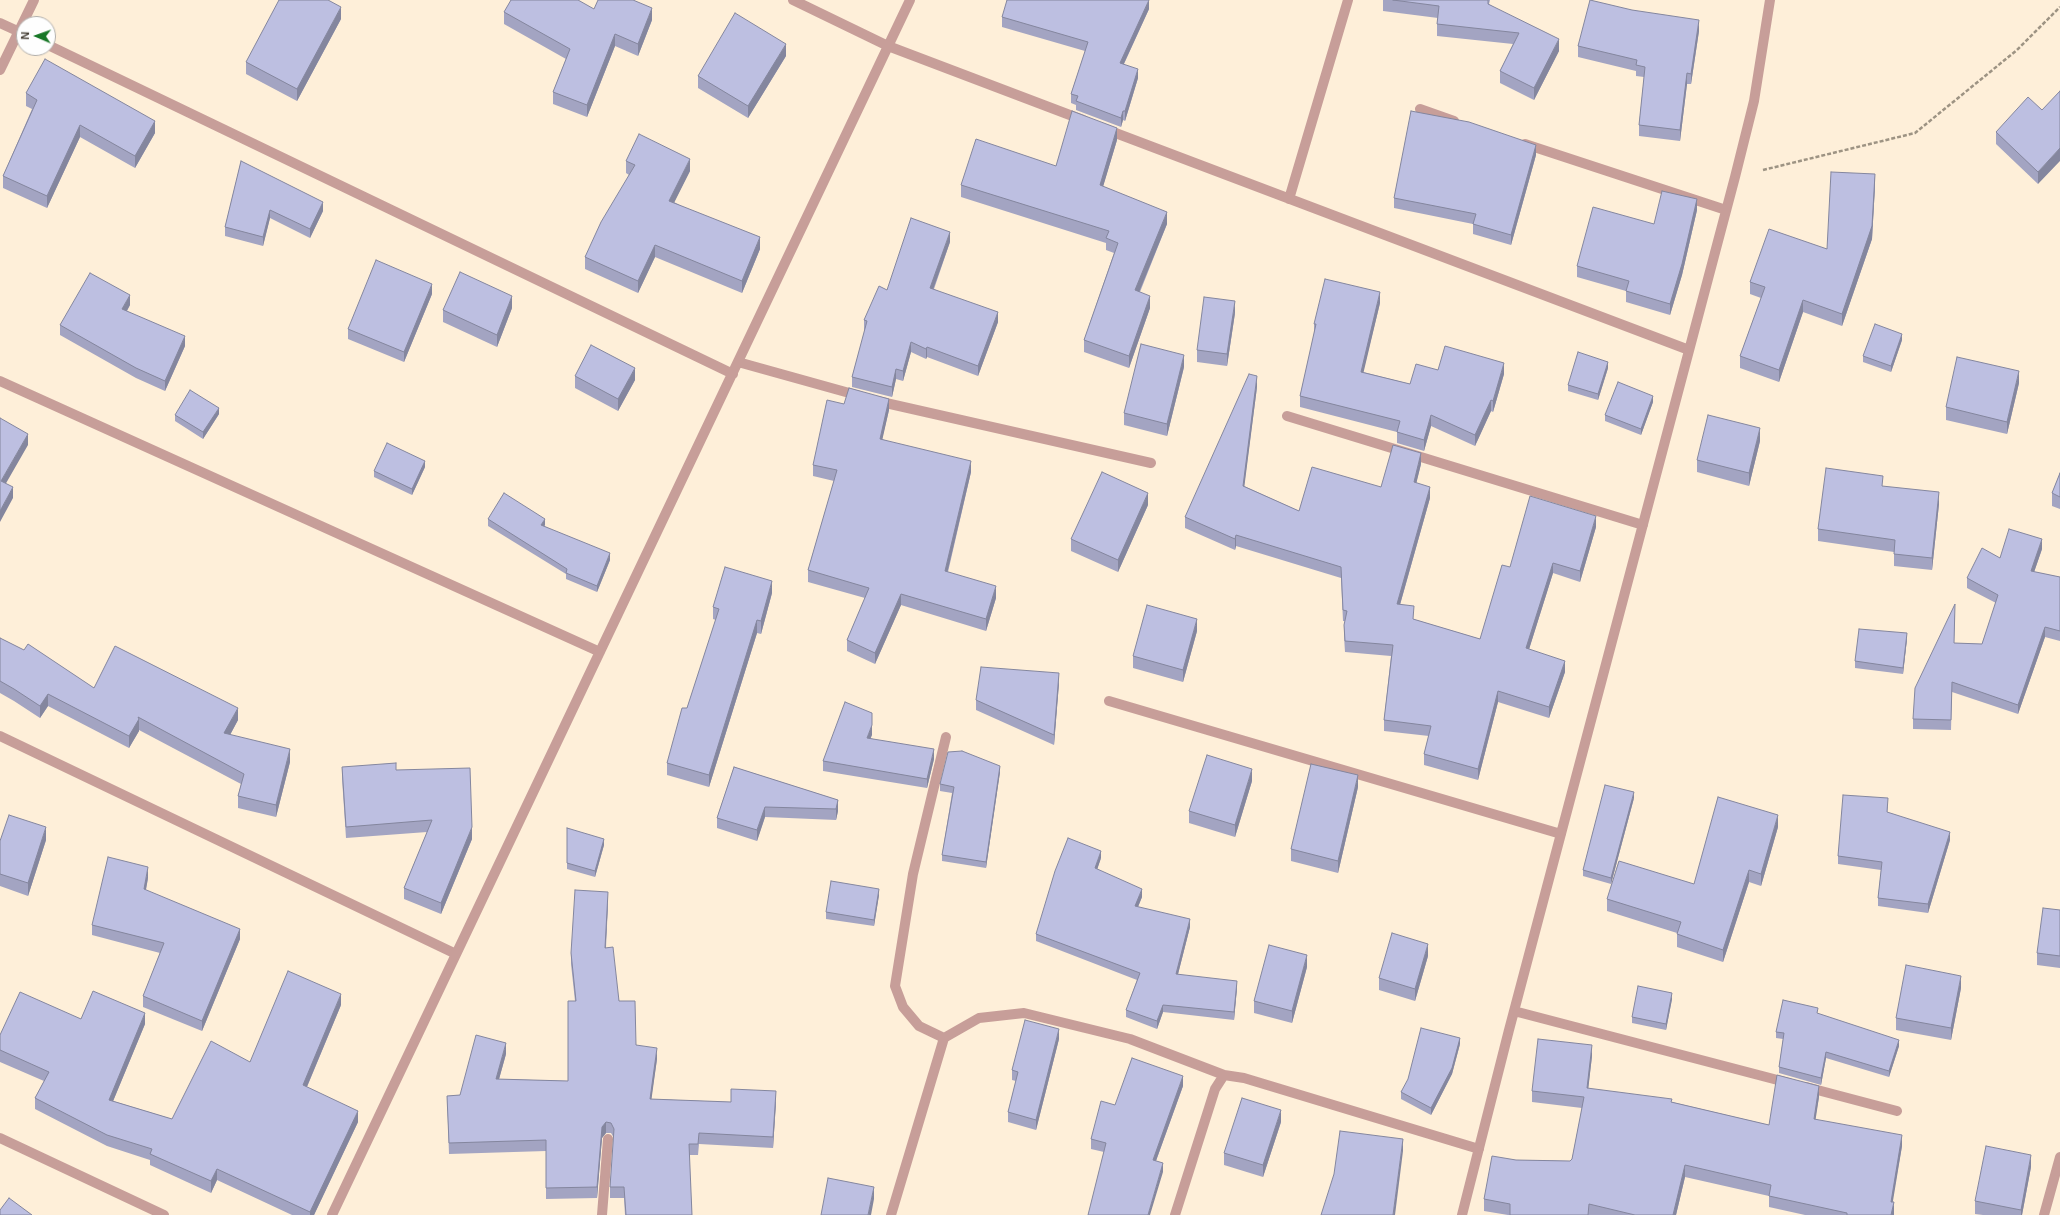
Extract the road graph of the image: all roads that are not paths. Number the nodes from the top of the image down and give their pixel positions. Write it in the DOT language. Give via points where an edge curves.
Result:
graph roads {
  1 [pos="34,0"];
  2 [pos="793,0"];
  3 [pos="910,0"];
  4 [pos="1348,0"];
  5 [pos="1770,0"];
  6 [pos="28,16"];
  7 [pos="0,23"];
  8 [pos="16,31"];
  9 [pos="16,42"];
  10 [pos="888,46"];
  11 [pos="56,49"];
  12 [pos="0,70"];
  13 [pos="1420,109"];
  14 [pos="1465,124"];
  15 [pos="1517,141"];
  16 [pos="1289,198"];
  17 [pos="1726,210"];
  18 [pos="1689,350"];
  19 [pos="738,362"];
  20 [pos="732,374"];
  21 [pos="0,381"];
  22 [pos="1287,416"];
  23 [pos="1151,463"];
  24 [pos="1643,525"];
  25 [pos="600,652"];
  26 [pos="1109,701"];
  27 [pos="0,736"];
  28 [pos="946,737"];
  29 [pos="1561,834"];
  30 [pos="456,954"];
  31 [pos="1514,1011"];
  32 [pos="944,1038"];
  33 [pos="1224,1075"];
  34 [pos="1897,1111"];
  35 [pos="0,1138"];
  36 [pos="608,1139"];
  37 [pos="1479,1149"];
  38 [pos="2060,1157"];
  39 [pos="164,1215"];
  40 [pos="332,1215"];
  41 [pos="602,1215"];
  42 [pos="891,1215"];
  43 [pos="1175,1215"];
  44 [pos="1462,1215"];
  45 [pos="2044,1215"];
  1 -- 6 [label="street"];
  2 -- 10 [label="street"];
  3 -- 10 [label="street"];
  4 -- 16 [label="street"];
  5 -- 17 [label="street" via="1754,101"];
  7 -- 8 [label="street"];
  9 -- 12 [label="street"];
  10 -- 16 [label="street"];
  10 -- 19 [label="street"];
  11 -- 20 [label="street"];
  13 -- 14 [label="street"];
  15 -- 17 [label="street"];
  16 -- 18 [label="street"];
  17 -- 18 [label="street"];
  18 -- 24 [label="street"];
  19 -- 20 [label="street"];
  19 -- 23 [label="street" via="888,404"];
  20 -- 25 [label="street"];
  21 -- 25 [label="street"];
  22 -- 24 [label="street"];
  24 -- 29 [label="street"];
  25 -- 30 [label="street"];
  26 -- 29 [label="street"];
  27 -- 30 [label="street"];
  28 -- 32 [label="street" via="913,874 895,986 903,1007 919,1026"];
  29 -- 31 [label="street"];
  30 -- 40 [label="street"];
  31 -- 34 [label="street"];
  31 -- 37 [label="street"];
  32 -- 33 [label="street" via="979,1018 1024,1013 1130,1039"];
  32 -- 42 [label="street"];
  33 -- 37 [label="street" via="1244,1078"];
  33 -- 43 [label="street" via="1215,1089"];
  35 -- 39 [label="street"];
  36 -- 41 [label="street"];
  37 -- 44 [label="street"];
  38 -- 45 [label="street"];
}
